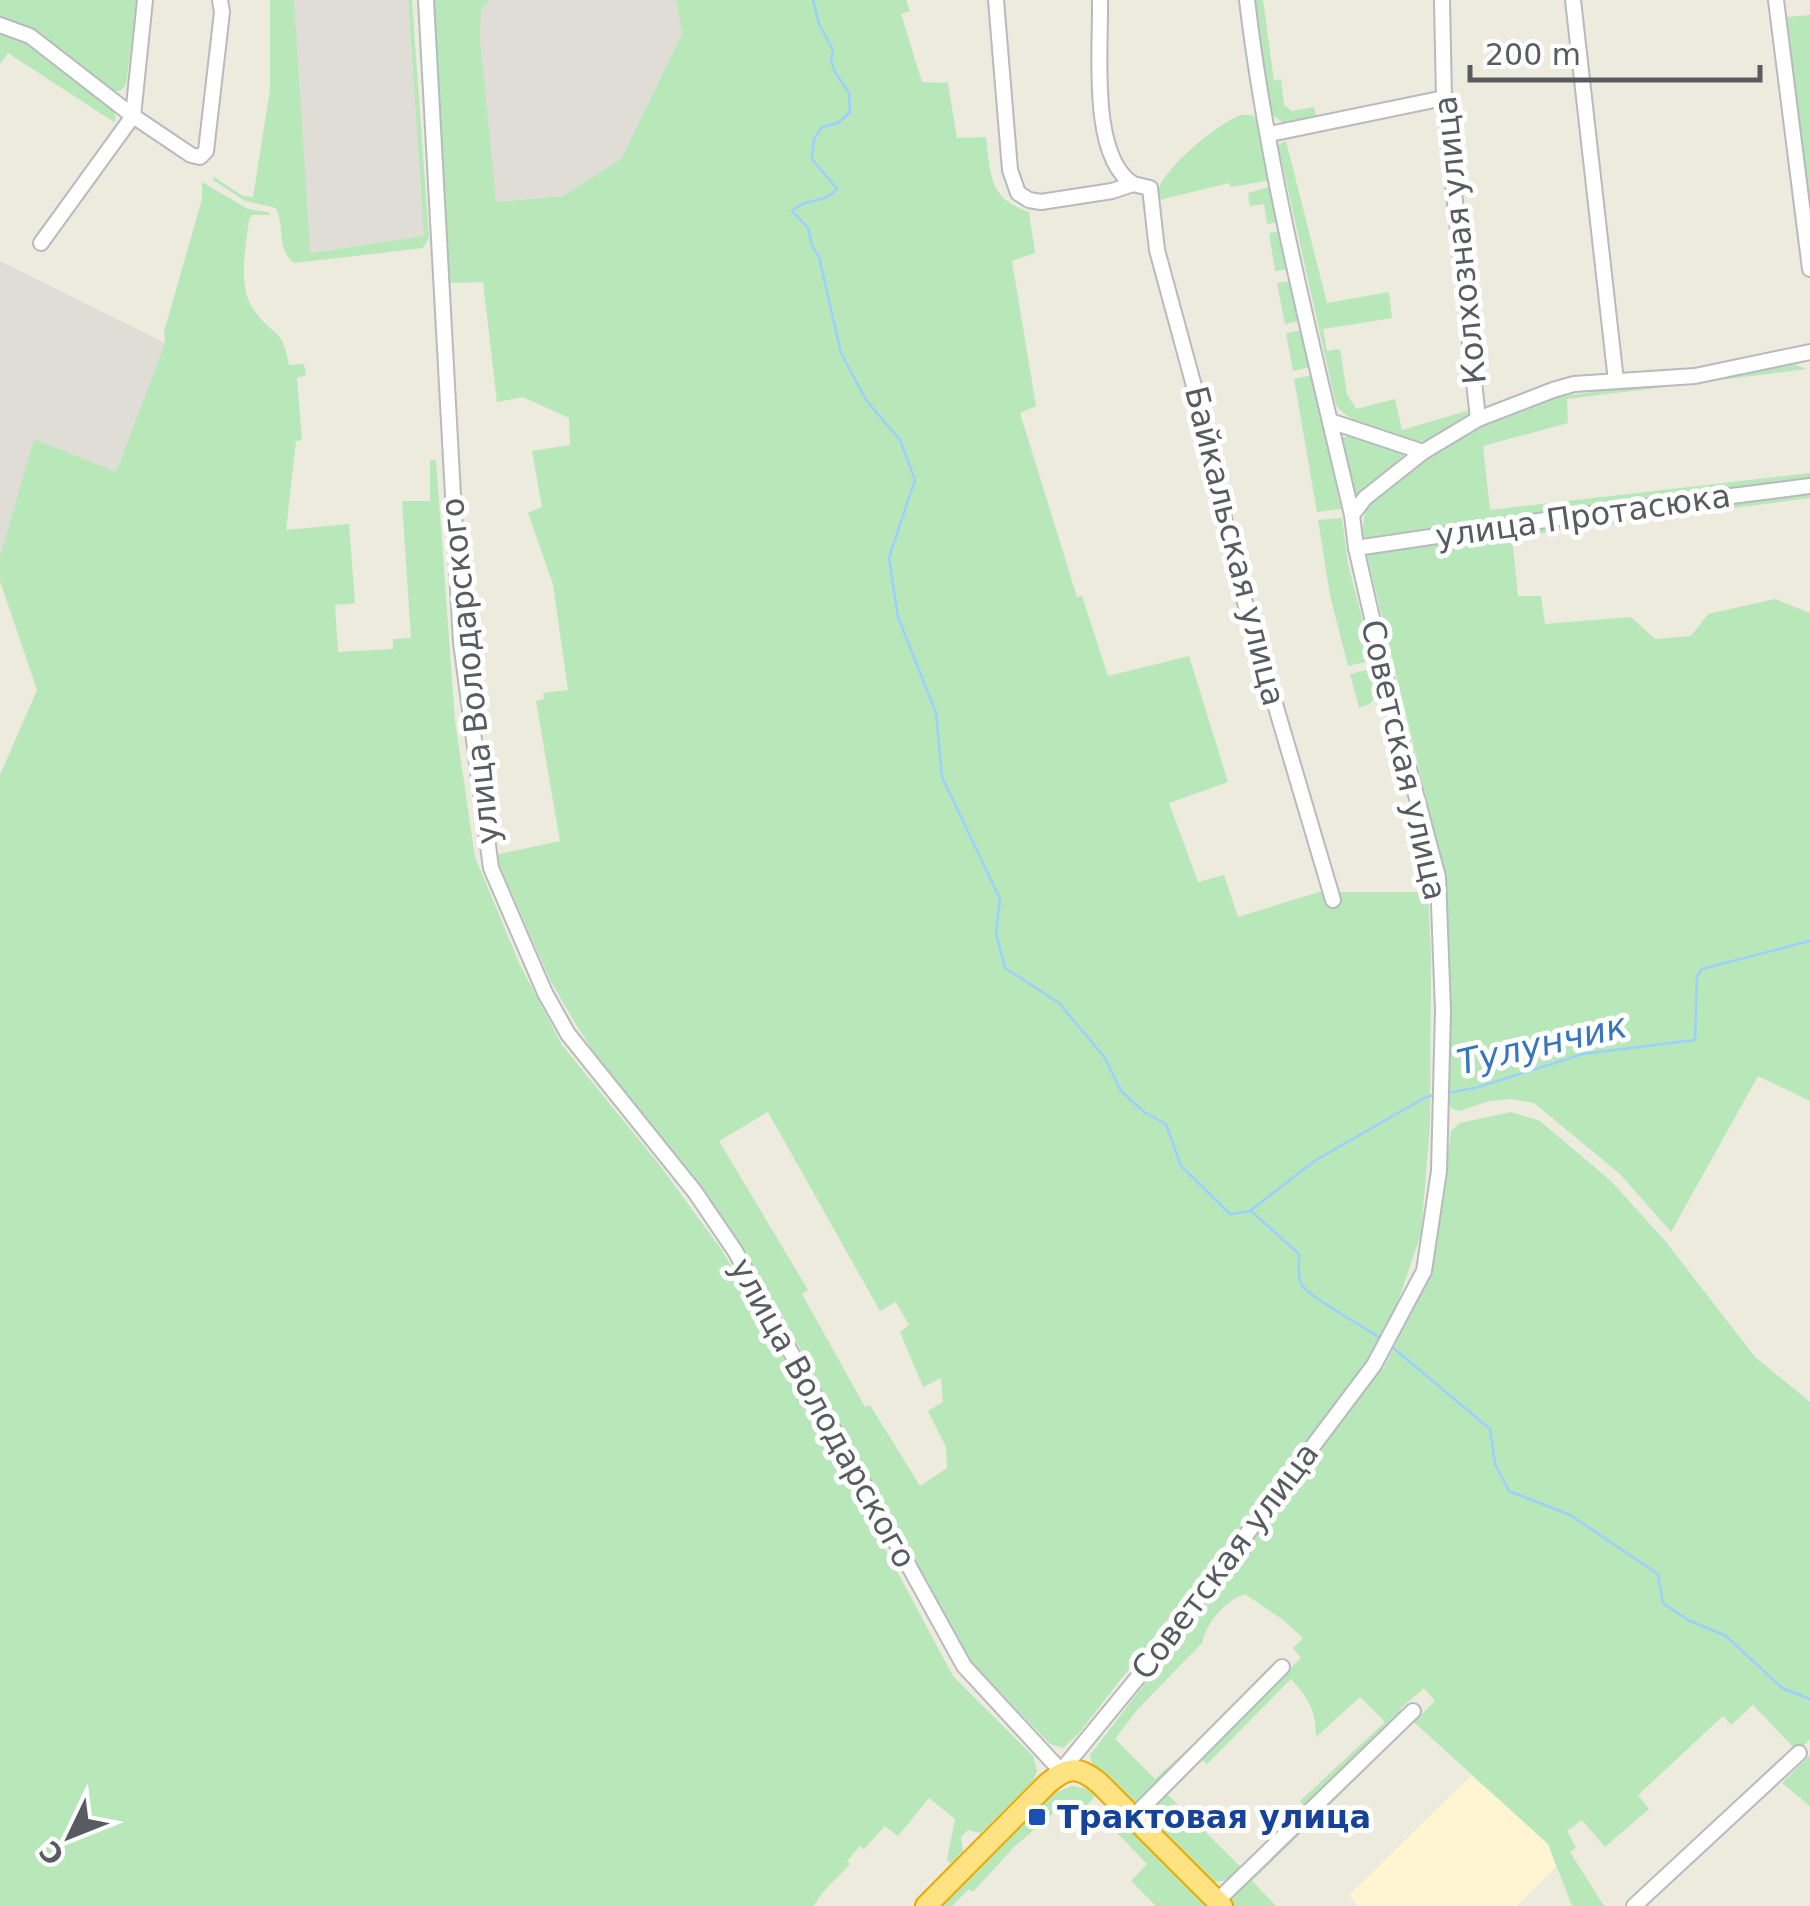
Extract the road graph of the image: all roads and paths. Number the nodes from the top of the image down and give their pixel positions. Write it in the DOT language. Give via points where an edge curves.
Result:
graph roads {
  1 [pos="146,0"];
  2 [pos="220,0"];
  3 [pos="426,0"];
  4 [pos="996,0"];
  5 [pos="1100,0"];
  6 [pos="1247,0"];
  7 [pos="1442,0"];
  8 [pos="1573,0"];
  9 [pos="1776,0"];
  10 [pos="0,25"];
  11 [pos="1444,98"];
  12 [pos="133,116"];
  13 [pos="1270,134"];
  14 [pos="1133,184"];
  15 [pos="41,242"];
  16 [pos="1810,269"];
  17 [pos="1810,352"];
  18 [pos="1616,381"];
  19 [pos="1478,419"];
  20 [pos="1330,421"];
  21 [pos="1423,452"];
  22 [pos="1810,486"];
  23 [pos="1352,515"];
  24 [pos="1356,548"];
  25 [pos="1333,900"];
  26 [pos="1282,1667"];
  27 [pos="1413,1711"];
  28 [pos="1799,1753"];
  29 [pos="1046,1755"];
  30 [pos="1074,1765"];
  31 [pos="1045,1786"];
  32 [pos="1132,1818"];
  33 [pos="1220,1903"];
  34 [pos="926,1906"];
  35 [pos="1634,1906"];
  1 -- 12 [label="street"];
  2 -- 12 [label="street" via="206,151 191,155"];
  3 -- 29 [label="street, улица Володарского" via="461,642 494,878 568,1034 735,1251 964,1666"];
  4 -- 14 [label="street" via="1010,170 1018,193 1041,202"];
  5 -- 14 [label="street" via="1102,118 1116,167"];
  6 -- 13 [label="street, Советская улица"];
  7 -- 11 [label="street, Колхозная улица"];
  8 -- 18 [label="street"];
  9 -- 16 [label="street"];
  10 -- 12 [label="street" via="30,36"];
  11 -- 13 [label="street"];
  11 -- 19 [label="street, Колхозная улица"];
  12 -- 15 [label="street"];
  13 -- 20 [label="street, Советская улица"];
  14 -- 25 [label="street, Байкальская улица" via="1150,188 1157,250 1234,562"];
  17 -- 18 [label="street" via="1694,376"];
  18 -- 19 [label="street" via="1553,390"];
  19 -- 21 [label="street"];
  20 -- 21 [label="street"];
  20 -- 23 [label="street, Советская улица"];
  21 -- 23 [label="street"];
  22 -- 24 [label="street, улица Протасюка"];
  23 -- 24 [label="street, Советская улица"];
  24 -- 30 [label="street, Советская улица" via="1438,877 1439,1172 1424,1271 1374,1365"];
  26 -- 32 [label="street"];
  27 -- 33 [label="street"];
  28 -- 35 [label="street"];
  29 -- 30 [label="street, улица Володарского"];
  29 -- 30 [label="street"];
  29 -- 31 [label="street"];
  30 -- 31 [label="highway"];
  30 -- 32 [label="highway"];
  31 -- 34 [label="highway"];
  32 -- 33 [label="highway"];
}
